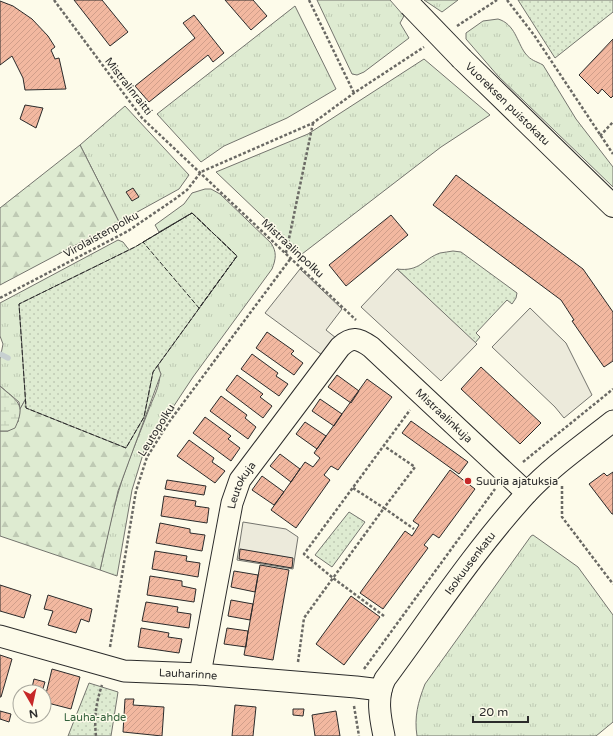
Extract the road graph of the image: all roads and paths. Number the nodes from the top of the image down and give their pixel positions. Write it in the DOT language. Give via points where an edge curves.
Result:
graph roads {
  1 [pos="54,0"];
  2 [pos="309,0"];
  3 [pos="497,0"];
  4 [pos="507,0"];
  5 [pos="408,3"];
  6 [pos="451,30"];
  7 [pos="425,46"];
  8 [pos="354,93"];
  9 [pos="613,122"];
  10 [pos="313,123"];
  11 [pos="600,136"];
  12 [pos="613,154"];
  13 [pos="201,172"];
  14 [pos="613,206"];
  15 [pos="286,253"];
  16 [pos="291,258"];
  17 [pos="0,298"];
  18 [pos="357,340"];
  19 [pos="613,390"];
  20 [pos="421,395"];
  21 [pos="613,421"];
  22 [pos="384,446"];
  23 [pos="521,464"];
  24 [pos="353,488"];
  25 [pos="527,493"];
  26 [pos="384,508"];
  27 [pos="562,517"];
  28 [pos="414,529"];
  29 [pos="333,578"];
  30 [pos="613,584"];
  31 [pos="384,616"];
  32 [pos="0,636"];
  33 [pos="107,667"];
  34 [pos="200,674"];
  35 [pos="295,682"];
  36 [pos="381,690"];
  37 [pos="96,736"];
  38 [pos="384,736"];
  1 -- 13 [label="path, Mistralinraitti" via="142,118"];
  2 -- 8 [label="path"];
  3 -- 6 [label="path"];
  4 -- 11 [label="path" via="534,35"];
  5 -- 14 [label="main road, Vuoreksen puistokatu, bridge"];
  7 -- 8 [label="path"];
  8 -- 10 [label="path"];
  9 -- 11 [label="path"];
  10 -- 13 [label="path"];
  10 -- 15 [label="path"];
  11 -- 12 [label="path"];
  13 -- 15 [label="path, Mistraalinpolku"];
  13 -- 17 [label="path, Virolaistenpolku" via="187,190 128,230"];
  15 -- 16 [label="path, Mistraalinpolku"];
  16 -- 18 [label="path, Mistraalinpolku" via="361,324"];
  16 -- 33 [label="path, Leutopolku" via="174,416 147,457 136,491"];
  18 -- 20 [label="street, Mistraalinkuja" via="371,347"];
  18 -- 34 [label="street, Leutokuja" via="346,341 340,347 240,480 232,502"];
  19 -- 23 [label="path"];
  20 -- 22 [label="path"];
  20 -- 25 [label="street, Mistraalinkuja"];
  21 -- 25 [label="street, Isokuusenkatu" via="551,470"];
  22 -- 24 [label="path"];
  22 -- 26 [label="path" via="415,467"];
  24 -- 26 [label="path"];
  24 -- 29 [label="path" via="304,554"];
  25 -- 36 [label="street, Isokuusenkatu" via="487,540 385,679"];
  26 -- 28 [label="path"];
  26 -- 29 [label="path"];
  27 -- 30 [label="path"];
  29 -- 31 [label="path"];
  29 -- 35 [label="path" via="304,618"];
  32 -- 33 [label="street, Lauharinne"];
  33 -- 34 [label="street, Lauharinne" via="136,672"];
  33 -- 37 [label="path, Leutopolku" via="96,704"];
  34 -- 35 [label="street, Lauharinne"];
  35 -- 36 [label="street, Lauharinne"];
  36 -- 38 [label="street, Isokuusenkatu" via="380,711"];
}
